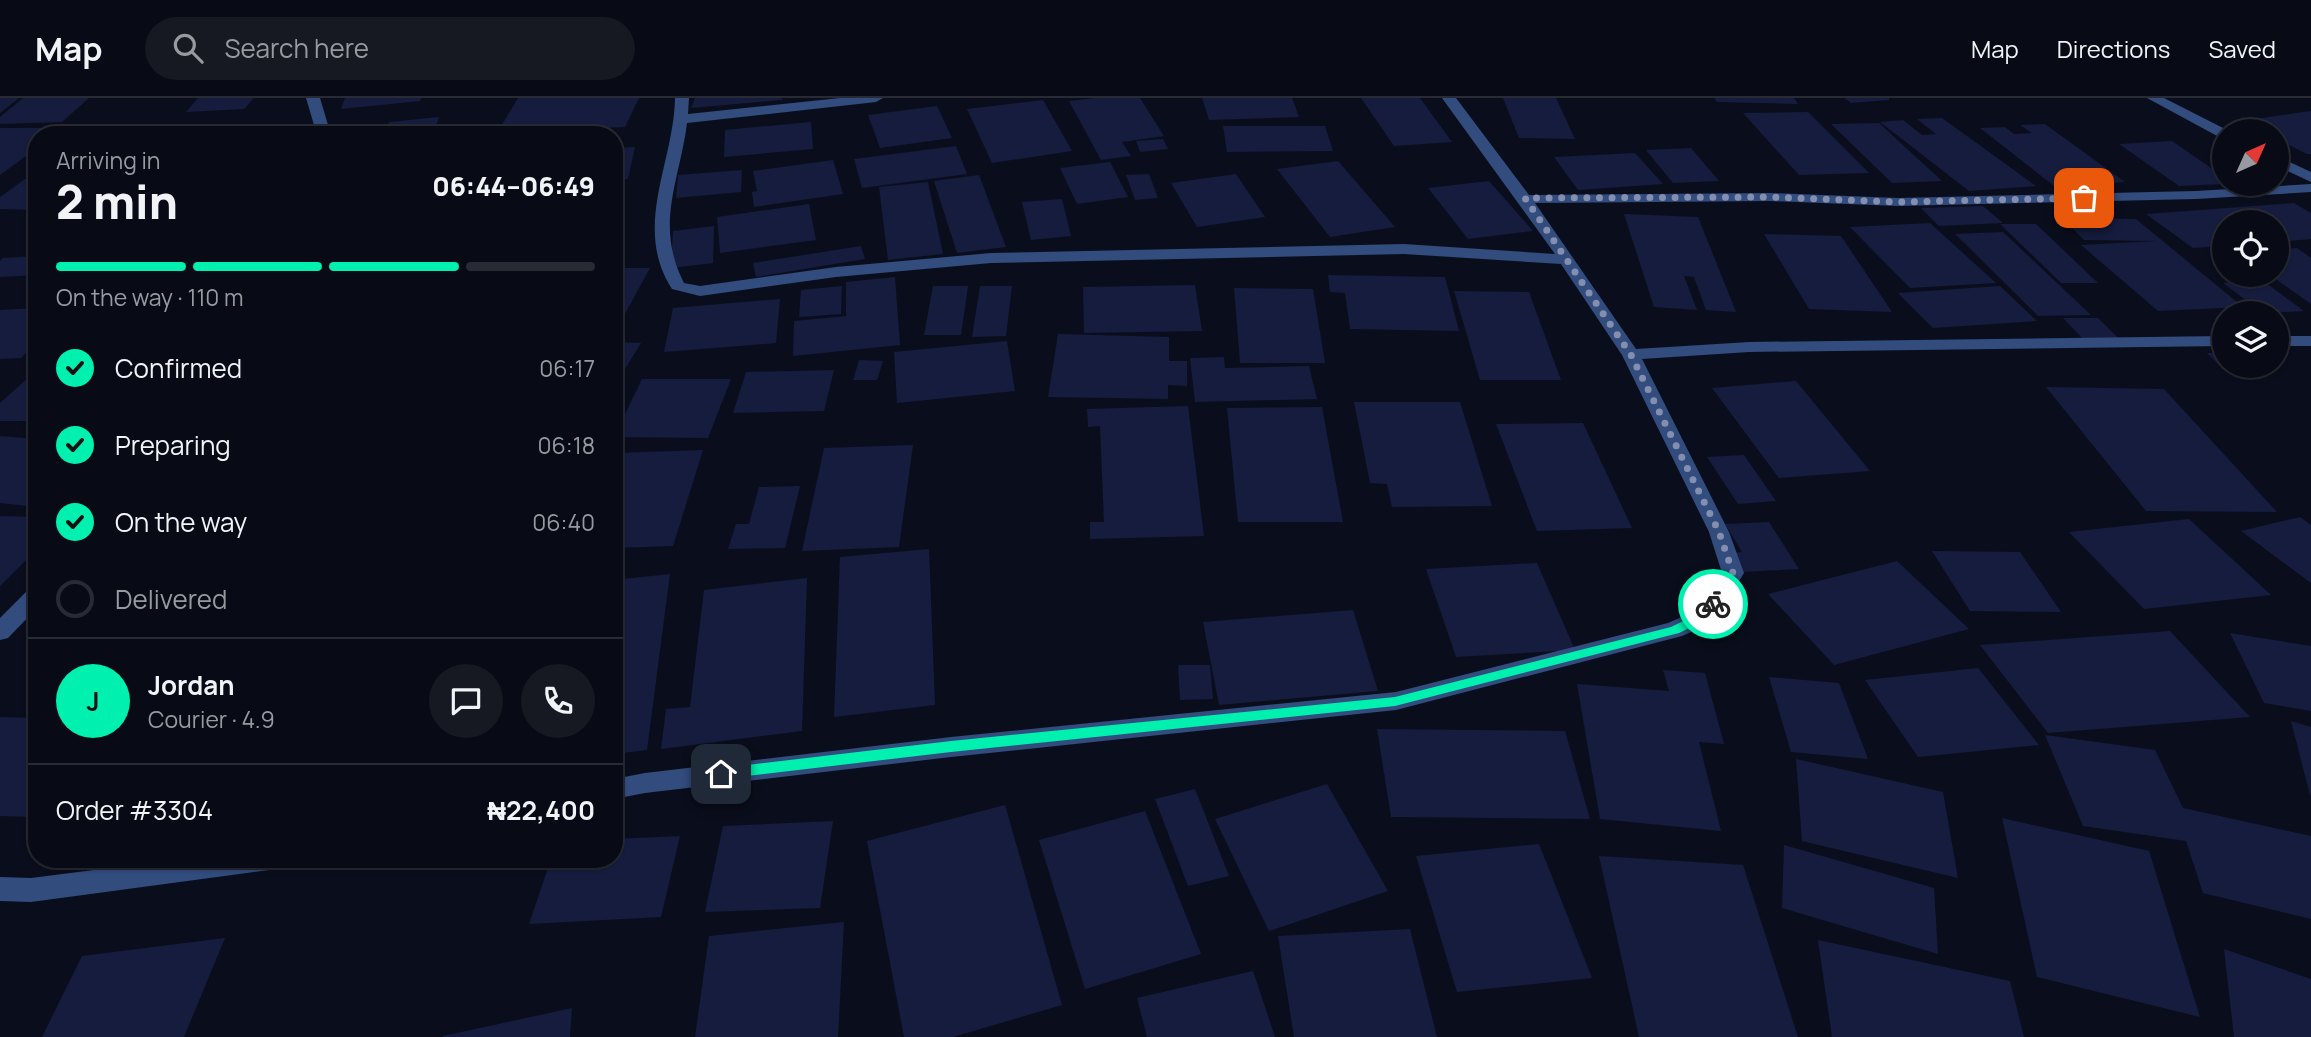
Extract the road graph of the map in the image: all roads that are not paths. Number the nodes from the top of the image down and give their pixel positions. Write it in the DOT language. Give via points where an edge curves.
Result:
graph roads {
  1 [pos="313,98"];
  2 [pos="682,98"];
  3 [pos="876,98"];
  4 [pos="1449,98"];
  5 [pos="2154,98"];
  6 [pos="683,119"];
  7 [pos="321,126"];
  8 [pos="2212,128"];
  9 [pos="2289,166"];
  10 [pos="2311,178"];
  11 [pos="2311,188"];
  12 [pos="1525,198"];
  13 [pos="1567,260"];
  14 [pos="2212,341"];
  15 [pos="2289,341"];
  16 [pos="2311,341"];
  17 [pos="1631,355"];
  18 [pos="28,603"];
  19 [pos="0,632"];
  20 [pos="623,787"];
  21 [pos="200,868"];
  22 [pos="0,889"];
  1 -- 7 [label="street"];
  2 -- 6 [label="street"];
  3 -- 6 [label="street"];
  4 -- 12 [label="street"];
  5 -- 8 [label="street"];
  6 -- 13 [label="street" via="662,212 669,270 678,286 700,291 836,272 991,258 1404,249"];
  9 -- 10 [label="street"];
  11 -- 12 [label="street" via="1898,202 1770,197"];
  12 -- 13 [label="street"];
  13 -- 17 [label="street"];
  14 -- 17 [label="street" via="1749,347"];
  15 -- 16 [label="street"];
  17 -- 20 [label="street" via="1719,532 1733,573 1706,615 1674,630 1395,701"];
  18 -- 19 [label="street"];
  21 -- 22 [label="street" via="31,890"];
}
